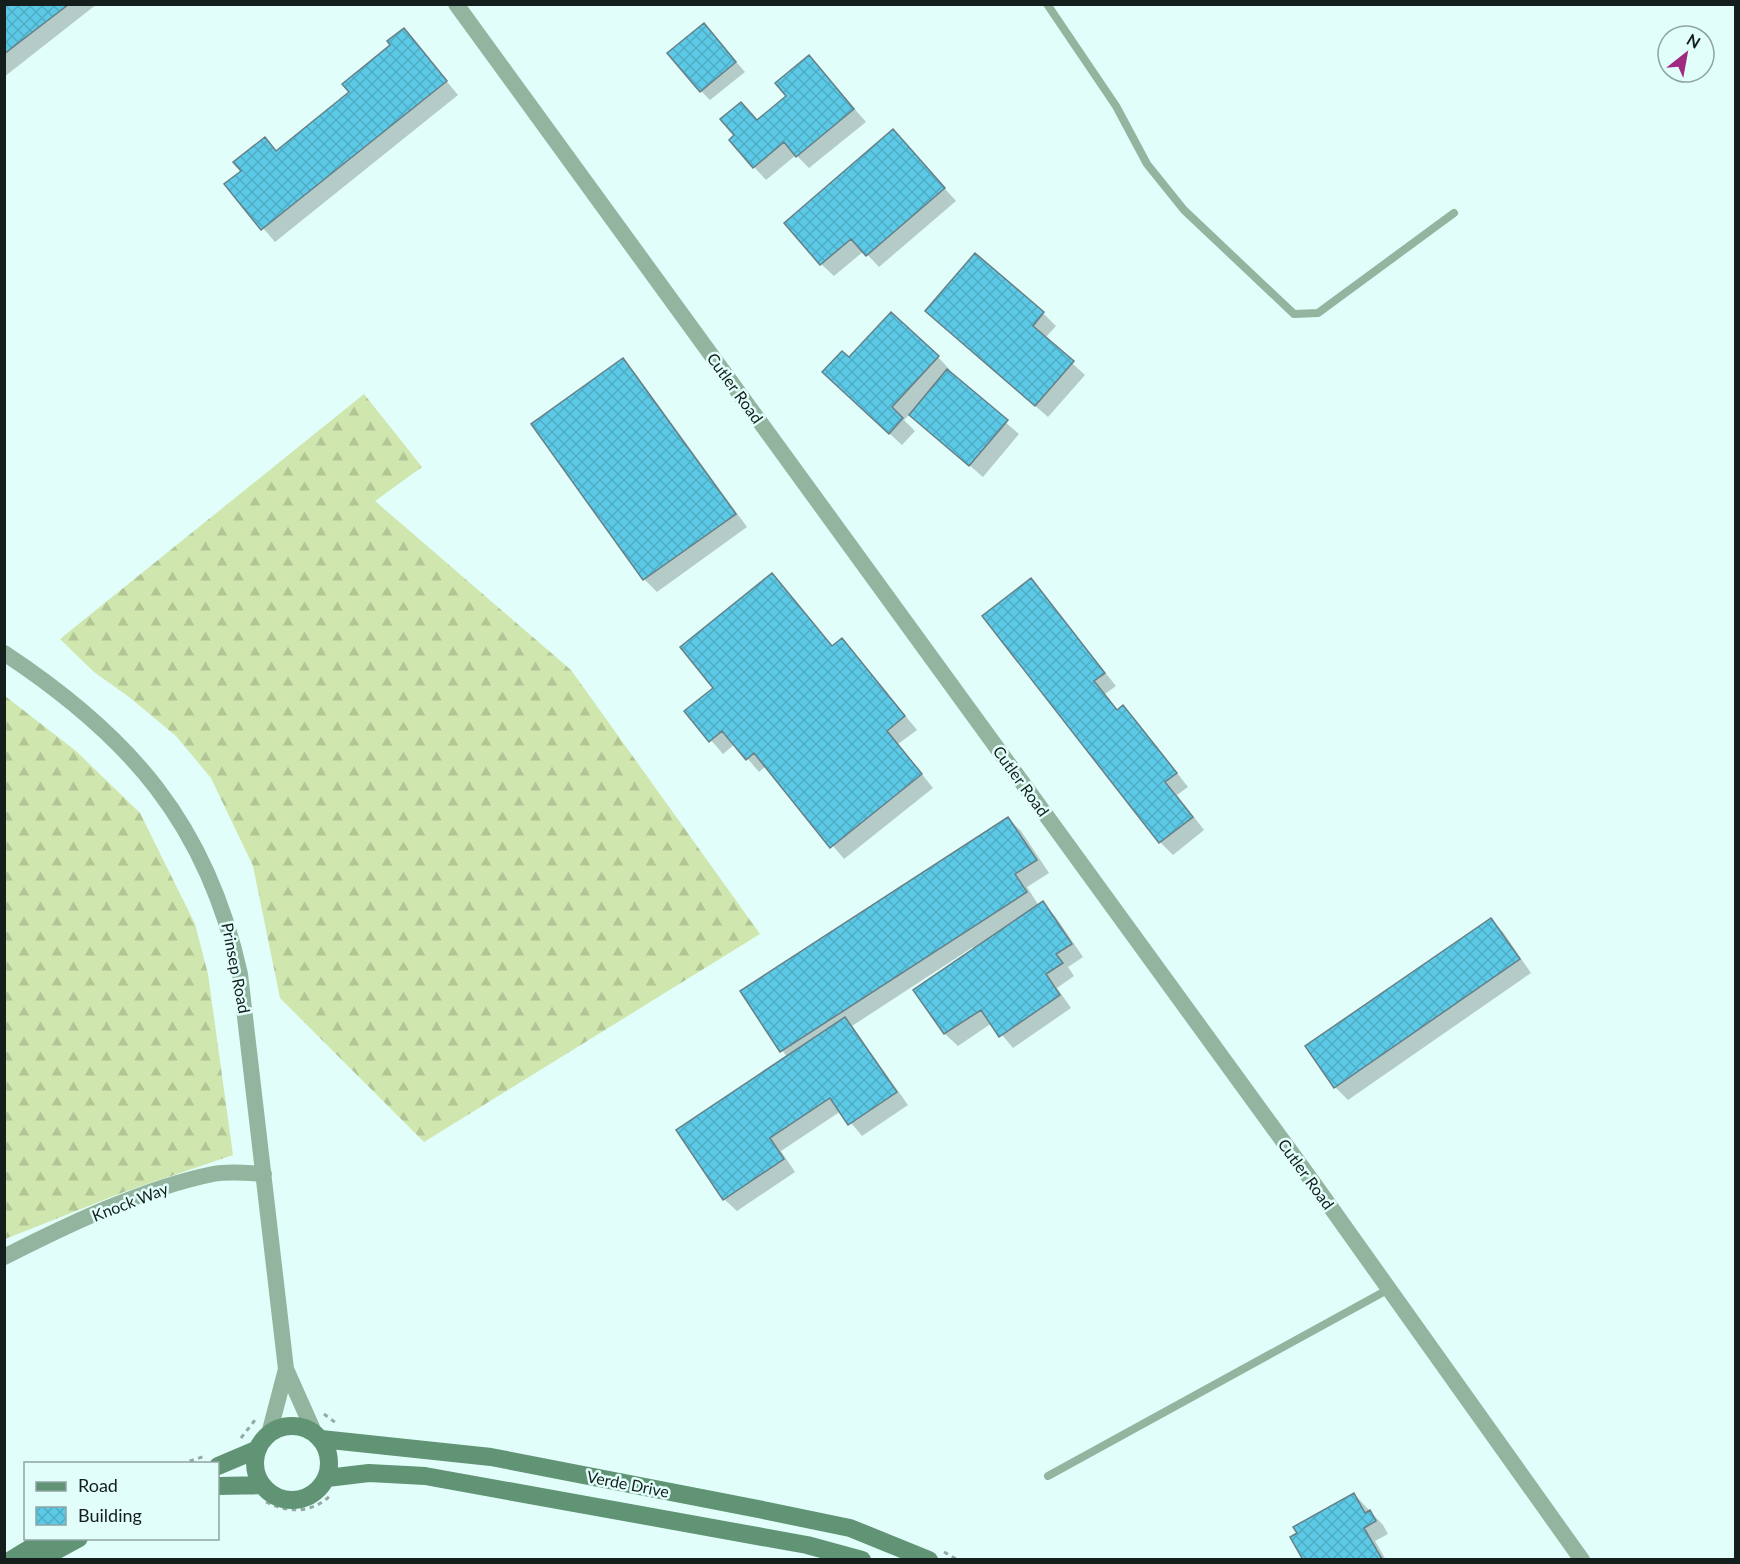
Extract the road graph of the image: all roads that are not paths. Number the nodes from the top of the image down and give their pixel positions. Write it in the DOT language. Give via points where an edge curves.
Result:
graph roads {
  1 [pos="456,4"];
  2 [pos="1047,4"];
  3 [pos="1454,213"];
  4 [pos="4,652"];
  5 [pos="264,1174"];
  6 [pos="4,1257"];
  7 [pos="1389,1289"];
  8 [pos="286,1369"];
  9 [pos="269,1434"];
  10 [pos="317,1436"];
  11 [pos="258,1449"];
  12 [pos="219,1466"];
  13 [pos="1048,1476"];
  14 [pos="330,1485"];
  15 [pos="219,1486"];
  16 [pos="262,1492"];
  17 [pos="45,1540"];
  18 [pos="77,1540"];
  19 [pos="11,1560"];
  20 [pos="39,1560"];
  21 [pos="862,1560"];
  22 [pos="929,1560"];
  23 [pos="1582,1560"];
  1 -- 7 [label="street, Cutler Road"];
  2 -- 3 [label="lane" via="1116,106 1147,164 1184,210 1294,314 1318,313"];
  4 -- 5 [label="street, Prinsep Road" via="66,694 110,732 155,784 200,855 224,913 240,974"];
  5 -- 6 [label="street, Knock Way" via="216,1173 169,1186 55,1231"];
  5 -- 8 [label="street, Prinsep Road"];
  7 -- 13 [label="lane"];
  7 -- 23 [label="street, Cutler Road"];
  8 -- 9 [label="street, Prinsep Road"];
  8 -- 10 [label="street, Prinsep Road"];
  9 -- 10 [label="main road" via="296,1426"];
  9 -- 11 [label="main road"];
  10 -- 14 [label="main road" via="329,1457"];
  10 -- 22 [label="main road, Verde Drive" via="491,1457 763,1510 850,1528"];
  11 -- 12 [label="main road"];
  11 -- 16 [label="main road" via="255,1467"];
  14 -- 16 [label="main road" via="296,1500"];
  14 -- 21 [label="main road, Verde Drive" via="369,1473 425,1476 807,1545"];
  15 -- 16 [label="main road"];
  17 -- 19 [label="main road"];
  18 -- 20 [label="main road"];
}
